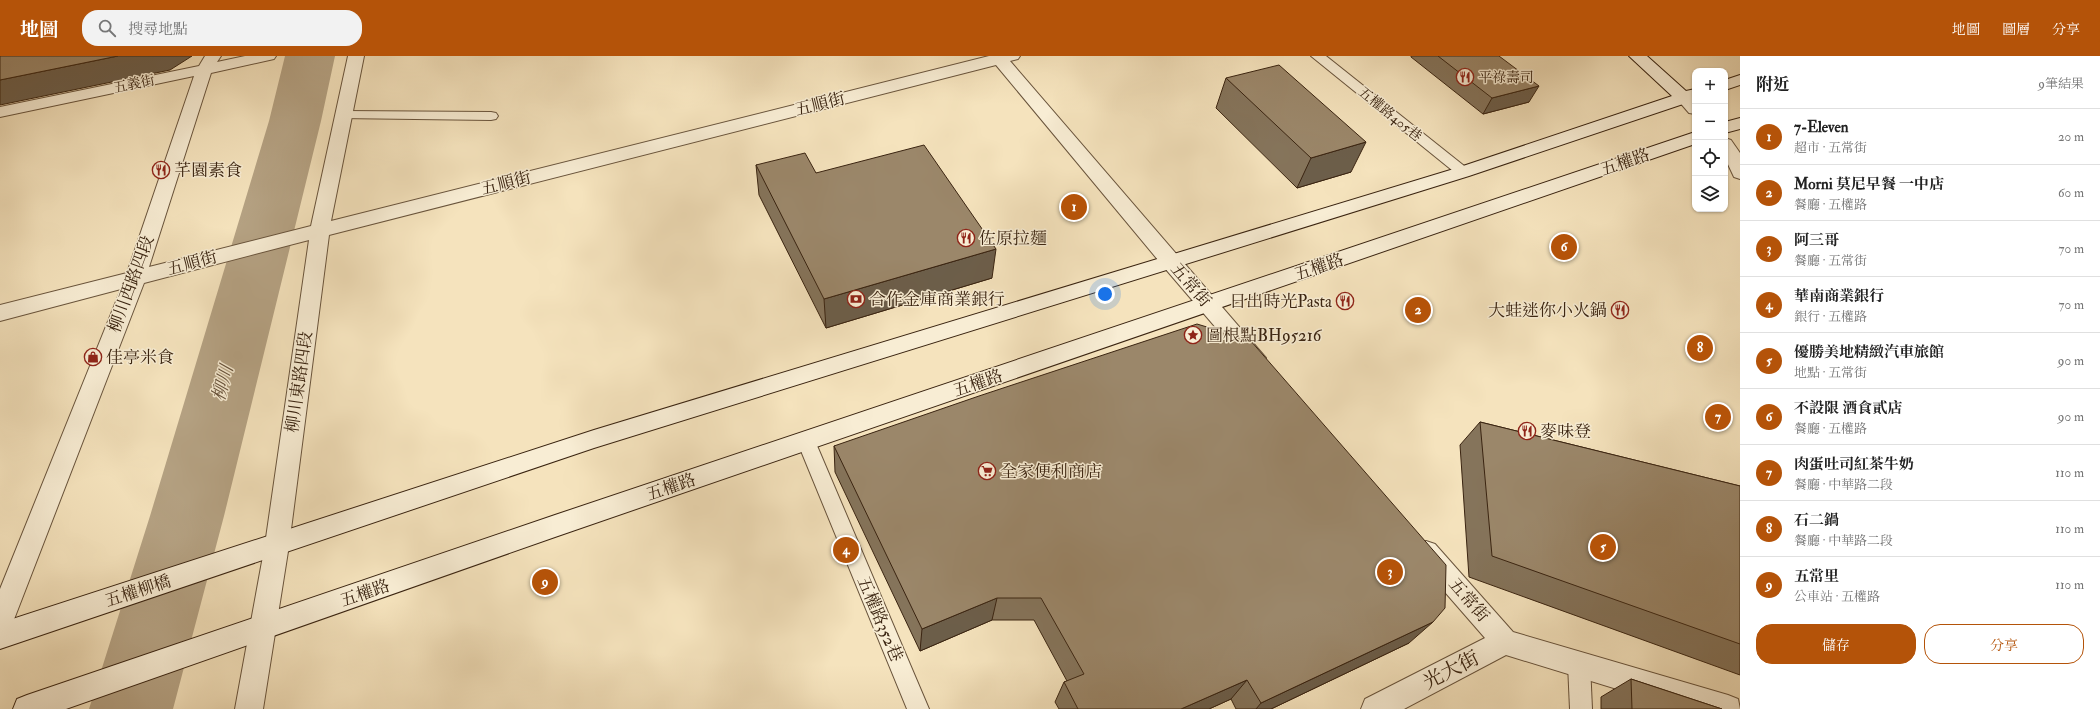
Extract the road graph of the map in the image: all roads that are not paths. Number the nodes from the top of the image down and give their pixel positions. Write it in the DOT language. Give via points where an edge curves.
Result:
graph roads {
  1 [pos="268,56"];
  2 [pos="356,56"];
  3 [pos="1318,56"];
  4 [pos="1637,56"];
  5 [pos="1003,57"];
  6 [pos="212,64"];
  7 [pos="1740,80"];
  8 [pos="1728,84"];
  9 [pos="1691,100"];
  10 [pos="0,112"];
  11 [pos="344,115"];
  12 [pos="491,116"];
  13 [pos="1740,123"];
  14 [pos="1728,127"];
  15 [pos="1692,139"];
  16 [pos="1728,148"];
  17 [pos="1463,172"];
  18 [pos="1740,173"];
  19 [pos="320,230"];
  20 [pos="1170,261"];
  21 [pos="135,279"];
  22 [pos="1208,305"];
  23 [pos="0,313"];
  24 [pos="1271,376"];
  25 [pos="806,441"];
  26 [pos="1411,536"];
  27 [pos="276,546"];
  28 [pos="0,622"];
  29 [pos="261,629"];
  30 [pos="0,636"];
  31 [pos="1505,642"];
  32 [pos="1579,664"];
  33 [pos="27,709"];
  34 [pos="249,709"];
  35 [pos="918,709"];
  36 [pos="1375,709"];
  37 [pos="1581,709"];
  38 [pos="1728,709"];
  1 -- 6 [label="street, 五義街"];
  2 -- 11 [label="street, 柳川東路四段"];
  3 -- 17 [label="lane, 五權路405巷"];
  4 -- 9 [label="street"];
  5 -- 19 [label="street, 五順街"];
  5 -- 20 [label="street, 五常街"];
  6 -- 10 [label="street, 五義街"];
  6 -- 21 [label="street, 柳川西路四段"];
  7 -- 8 [label="street"];
  9 -- 17 [label="street"];
  11 -- 12 [label="lane"];
  11 -- 19 [label="street, 柳川東路四段"];
  13 -- 14 [label="street"];
  15 -- 22 [label="street, 五權路"];
  16 -- 18 [label="street" via="1737,162"];
  17 -- 20 [label="street"];
  19 -- 21 [label="street, 五順街"];
  19 -- 27 [label="street, 柳川東路四段"];
  20 -- 22 [label="street, 五常街"];
  20 -- 27 [label="street" via="594,439"];
  21 -- 23 [label="street, 五順街"];
  21 -- 28 [label="street, 柳川西路四段"];
  22 -- 24 [label="street, 五常街"];
  22 -- 25 [label="street, 五權路"];
  25 -- 29 [label="street, 五權路"];
  25 -- 35 [label="lane, 五權路352巷"];
  26 -- 31 [label="street, 五常街"];
  27 -- 29 [label="street, 柳川東路四段"];
  27 -- 30 [label="street, 五權柳橋"];
  29 -- 33 [label="street"];
  29 -- 34 [label="street, 柳川東路四段"];
  31 -- 32 [label="street"];
  31 -- 36 [label="street, 光大街"];
  32 -- 37 [label="lane"];
  32 -- 38 [label="street"];
}
